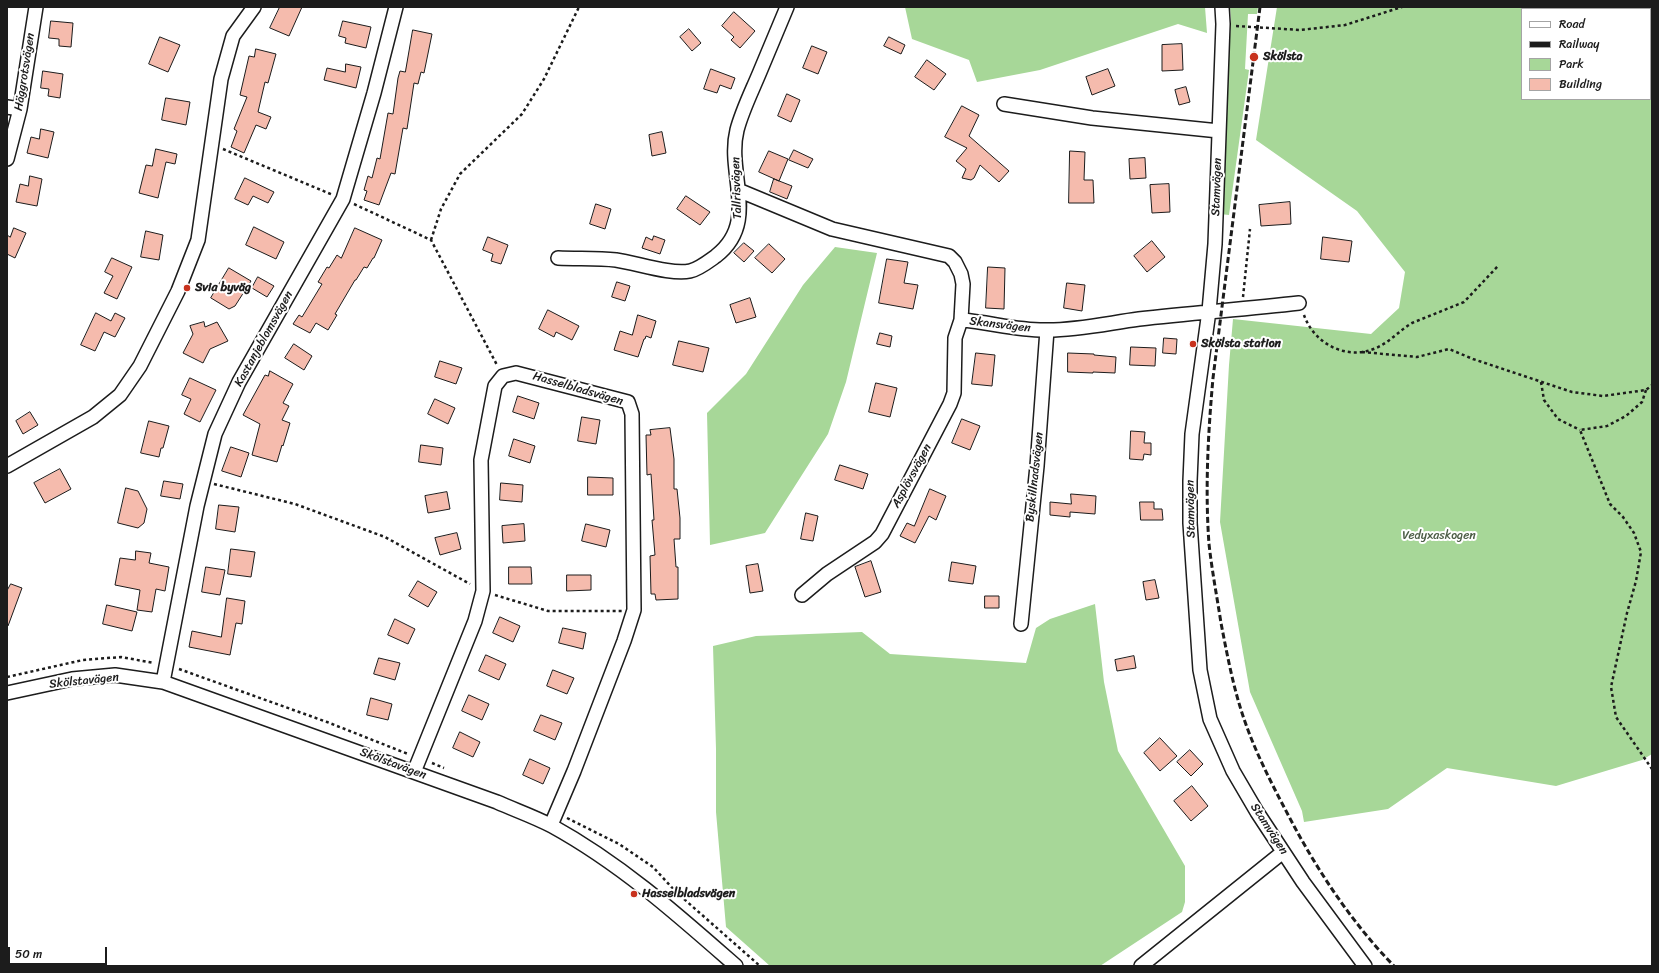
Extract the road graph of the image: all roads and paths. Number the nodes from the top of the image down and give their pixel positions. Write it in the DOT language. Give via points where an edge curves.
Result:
graph roads {
  1 [pos="36,7"];
  2 [pos="254,7"];
  3 [pos="396,7"];
  4 [pos="579,7"];
  5 [pos="787,7"];
  6 [pos="1222,7"];
  7 [pos="1402,7"];
  8 [pos="1251,27"];
  9 [pos="1004,104"];
  10 [pos="13,108"];
  11 [pos="1219,131"];
  12 [pos="211,144"];
  13 [pos="7,159"];
  14 [pos="738,190"];
  15 [pos="343,199"];
  16 [pos="1250,229"];
  17 [pos="431,240"];
  18 [pos="558,258"];
  19 [pos="1498,266"];
  20 [pos="1299,303"];
  21 [pos="1242,309"];
  22 [pos="1209,311"];
  23 [pos="960,320"];
  24 [pos="1048,330"];
  25 [pos="1362,352"];
  26 [pos="502,376"];
  27 [pos="1541,382"];
  28 [pos="1652,385"];
  29 [pos="1646,390"];
  30 [pos="1580,430"];
  31 [pos="7,466"];
  32 [pos="203,481"];
  33 [pos="483,591"];
  34 [pos="802,595"];
  35 [pos="634,610"];
  36 [pos="1021,624"];
  37 [pos="163,682"];
  38 [pos="7,692"];
  39 [pos="1652,769"];
  40 [pos="414,772"];
  41 [pos="551,825"];
  42 [pos="1283,852"];
  43 [pos="736,966"];
  44 [pos="1141,966"];
  45 [pos="1366,966"];
  1 -- 10 [label="street, Häggrotsvägen"];
  2 -- 12 [label="street" via="233,36 221,79"];
  3 -- 15 [label="street, Kastanjeblomsvägen"];
  4 -- 17 [label="path" via="544,79 522,114 460,174 441,209"];
  5 -- 14 [label="street, Tallrisvägen" via="736,132"];
  6 -- 11 [label="street, Stamvägen"];
  7 -- 8 [label="path" via="1345,25 1300,30"];
  9 -- 11 [label="street" via="1092,118"];
  10 -- 13 [label="street, Häggrotsvägen"];
  11 -- 22 [label="street, Stamvägen" via="1215,244"];
  12 -- 15 [label="path"];
  12 -- 31 [label="street" via="198,240 178,291 140,366 120,395 93,417"];
  14 -- 18 [label="street, Tallrisvägen" via="740,211 734,237 723,251 692,271 680,272 615,260"];
  14 -- 23 [label="street, Skansvägen" via="832,229 949,256 955,262 963,284"];
  15 -- 17 [label="path"];
  15 -- 32 [label="street, Kastanjeblomsvägen" via="239,382 215,434"];
  16 -- 21 [label="path"];
  17 -- 26 [label="path"];
  19 -- 25 [label="path" via="1464,302 1412,323 1387,342"];
  20 -- 21 [label="street, Skansvägen"];
  20 -- 25 [label="path" via="1307,323 1322,341 1341,352"];
  21 -- 22 [label="street, Skansvägen"];
  22 -- 24 [label="street, Skansvägen"];
  22 -- 42 [label="street, Stamvägen" via="1192,434 1190,481 1190,523 1200,670 1210,719 1233,771"];
  23 -- 24 [label="street, Skansvägen" via="1020,329"];
  23 -- 34 [label="street, Asplövsvägen" via="956,338 954,393 950,404 882,534 875,542 827,574"];
  24 -- 36 [label="street, Byskillnadsvägen"];
  25 -- 27 [label="path" via="1417,357 1449,349"];
  26 -- 33 [label="street" via="495,386 481,460"];
  26 -- 35 [label="street, Hasselbladsvägen" via="516,373 628,402 632,414"];
  27 -- 29 [label="path" via="1572,392 1603,396"];
  27 -- 30 [label="path" via="1544,400 1558,419"];
  28 -- 29 [label="path"];
  29 -- 30 [label="path" via="1642,402 1626,416 1607,426"];
  30 -- 39 [label="path" via="1610,504 1634,533 1641,552 1611,688 1616,717"];
  32 -- 33 [label="path" via="295,504 385,537"];
  32 -- 37 [label="street, Kastanjeblomsvägen"];
  33 -- 35 [label="path" via="548,611"];
  33 -- 40 [label="street" via="475,621"];
  35 -- 41 [label="street, Hasselbladsvägen" via="574,772"];
  37 -- 38 [label="street, Skölstavägen" via="115,675"];
  37 -- 40 [label="street, Skölstavägen"];
  40 -- 41 [label="street, Skölstavägen"];
  41 -- 43 [label="street, Skölstavägen" via="614,865 661,901"];
  42 -- 44 [label="street"];
  42 -- 45 [label="street, Stamvägen"];
}
